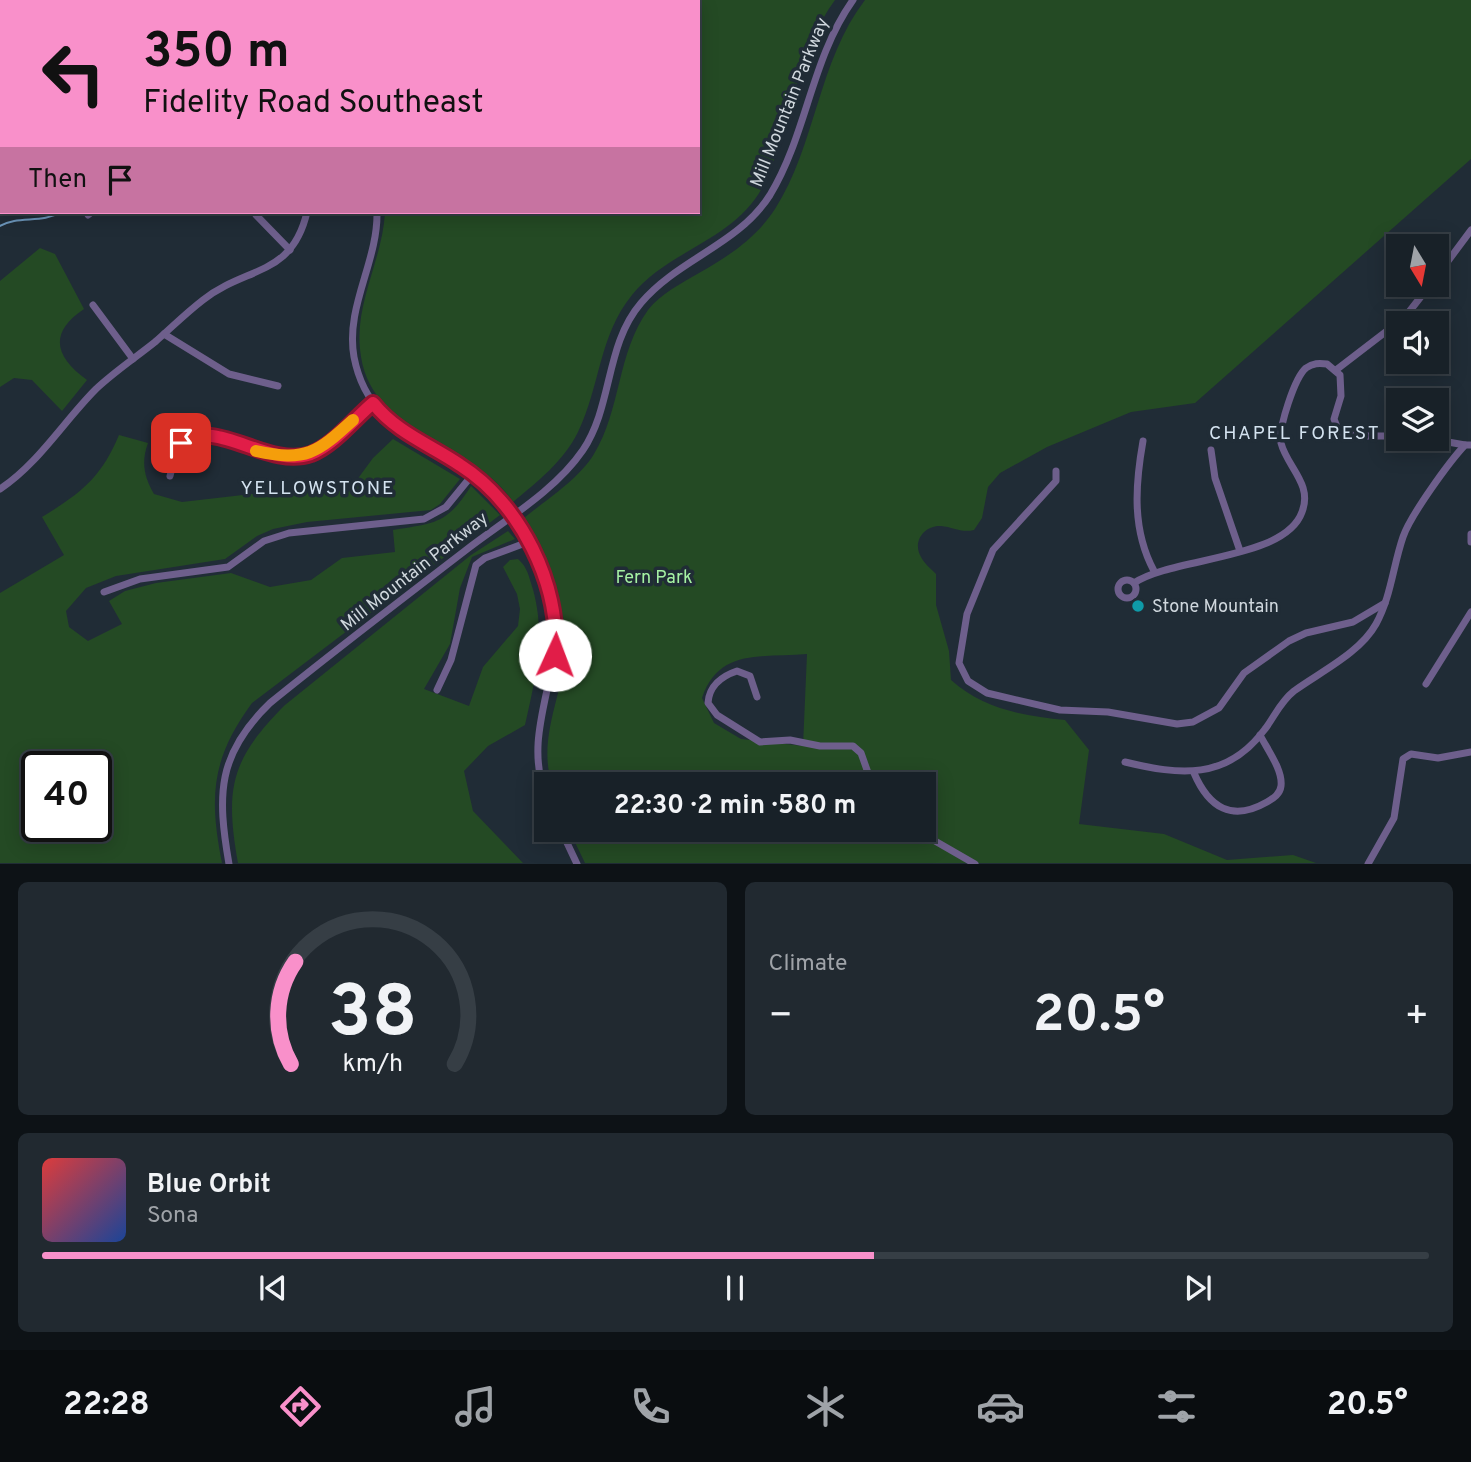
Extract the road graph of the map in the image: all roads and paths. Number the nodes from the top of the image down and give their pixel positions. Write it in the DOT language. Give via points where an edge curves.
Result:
graph roads {
  1 [pos="853,0"];
  2 [pos="306,214"];
  3 [pos="377,214"];
  4 [pos="256,215"];
  5 [pos="1471,230"];
  6 [pos="290,250"];
  7 [pos="1449,260"];
  8 [pos="1420,298"];
  9 [pos="93,305"];
  10 [pos="164,334"];
  11 [pos="134,359"];
  12 [pos="1336,370"];
  13 [pos="278,386"];
  14 [pos="373,403"];
  15 [pos="1386,436"];
  16 [pos="1143,441"];
  17 [pos="1449,442"];
  18 [pos="1468,445"];
  19 [pos="1211,450"];
  20 [pos="1056,471"];
  21 [pos="473,474"];
  22 [pos="170,476"];
  23 [pos="0,489"];
  24 [pos="1471,534"];
  25 [pos="528,542"];
  26 [pos="1471,542"];
  27 [pos="1240,551"];
  28 [pos="1154,572"];
  29 [pos="1134,583"];
  30 [pos="104,592"];
  31 [pos="1385,603"];
  32 [pos="1471,612"];
  33 [pos="1426,684"];
  34 [pos="437,690"];
  35 [pos="757,697"];
  36 [pos="1260,735"];
  37 [pos="1471,752"];
  38 [pos="1125,762"];
  39 [pos="538,772"];
  40 [pos="868,772"];
  41 [pos="1194,773"];
  42 [pos="936,841"];
  43 [pos="567,842"];
  44 [pos="229,863"];
  45 [pos="577,863"];
  46 [pos="975,863"];
  47 [pos="1368,863"];
  1 -- 44 [label="street, Mill Mountain Parkway" via="828,44 766,200 742,228 660,283 638,306 618,344 597,420 583,449 561,475 300,679 245,729 227,764 221,792"];
  2 -- 6 [label="street"];
  3 -- 14 [label="street" via="353,335 359,374"];
  4 -- 6 [label="street"];
  5 -- 7 [label="street"];
  6 -- 10 [label="street" via="268,269 206,297"];
  8 -- 12 [label="street" via="1405,317"];
  9 -- 11 [label="street"];
  10 -- 11 [label="street"];
  10 -- 13 [label="street" via="229,374"];
  11 -- 23 [label="street" via="97,388"];
  12 -- 15 [label="street" via="1342,389 1334,419 1339,432"];
  12 -- 27 [label="street" via="1320,363 1304,370 1281,426 1283,447 1305,496 1300,517 1280,536"];
  14 -- 21 [label="street" via="399,430"];
  14 -- 22 [label="street" via="320,450 299,457 255,451 211,435 194,436 177,448"];
  16 -- 28 [label="street" via="1137,511 1143,547"];
  17 -- 18 [label="street"];
  18 -- 31 [label="street" via="1446,468 1408,524"];
  19 -- 27 [label="street" via="1214,478"];
  20 -- 31 [label="street" via="1056,481 993,550 967,614 959,663 968,681 987,693 1060,710 1193,722 1219,708 1244,673 1289,641 1353,622"];
  21 -- 25 [label="street" via="495,494"];
  21 -- 30 [label="street" via="446,507 424,519 289,533 264,541 228,567 140,579"];
  24 -- 26 [label="street"];
  25 -- 34 [label="street" via="476,565 451,660"];
  25 -- 39 [label="street" via="551,595 557,624 555,655 537,733"];
  27 -- 28 [label="street"];
  28 -- 29 [label="street"];
  31 -- 36 [label="street" via="1366,639 1290,695"];
  32 -- 33 [label="street"];
  35 -- 40 [label="street" via="750,677 737,671 718,681 709,703 713,712 753,740 853,746 861,753"];
  36 -- 41 [label="street" via="1228,761"];
  36 -- 41 [label="street" via="1281,781 1273,799 1245,811 1229,811 1209,797"];
  37 -- 47 [label="street" via="1438,758 1409,754 1401,763 1394,818"];
  38 -- 41 [label="street"];
  42 -- 46 [label="street"];
  43 -- 45 [label="street"];
}
